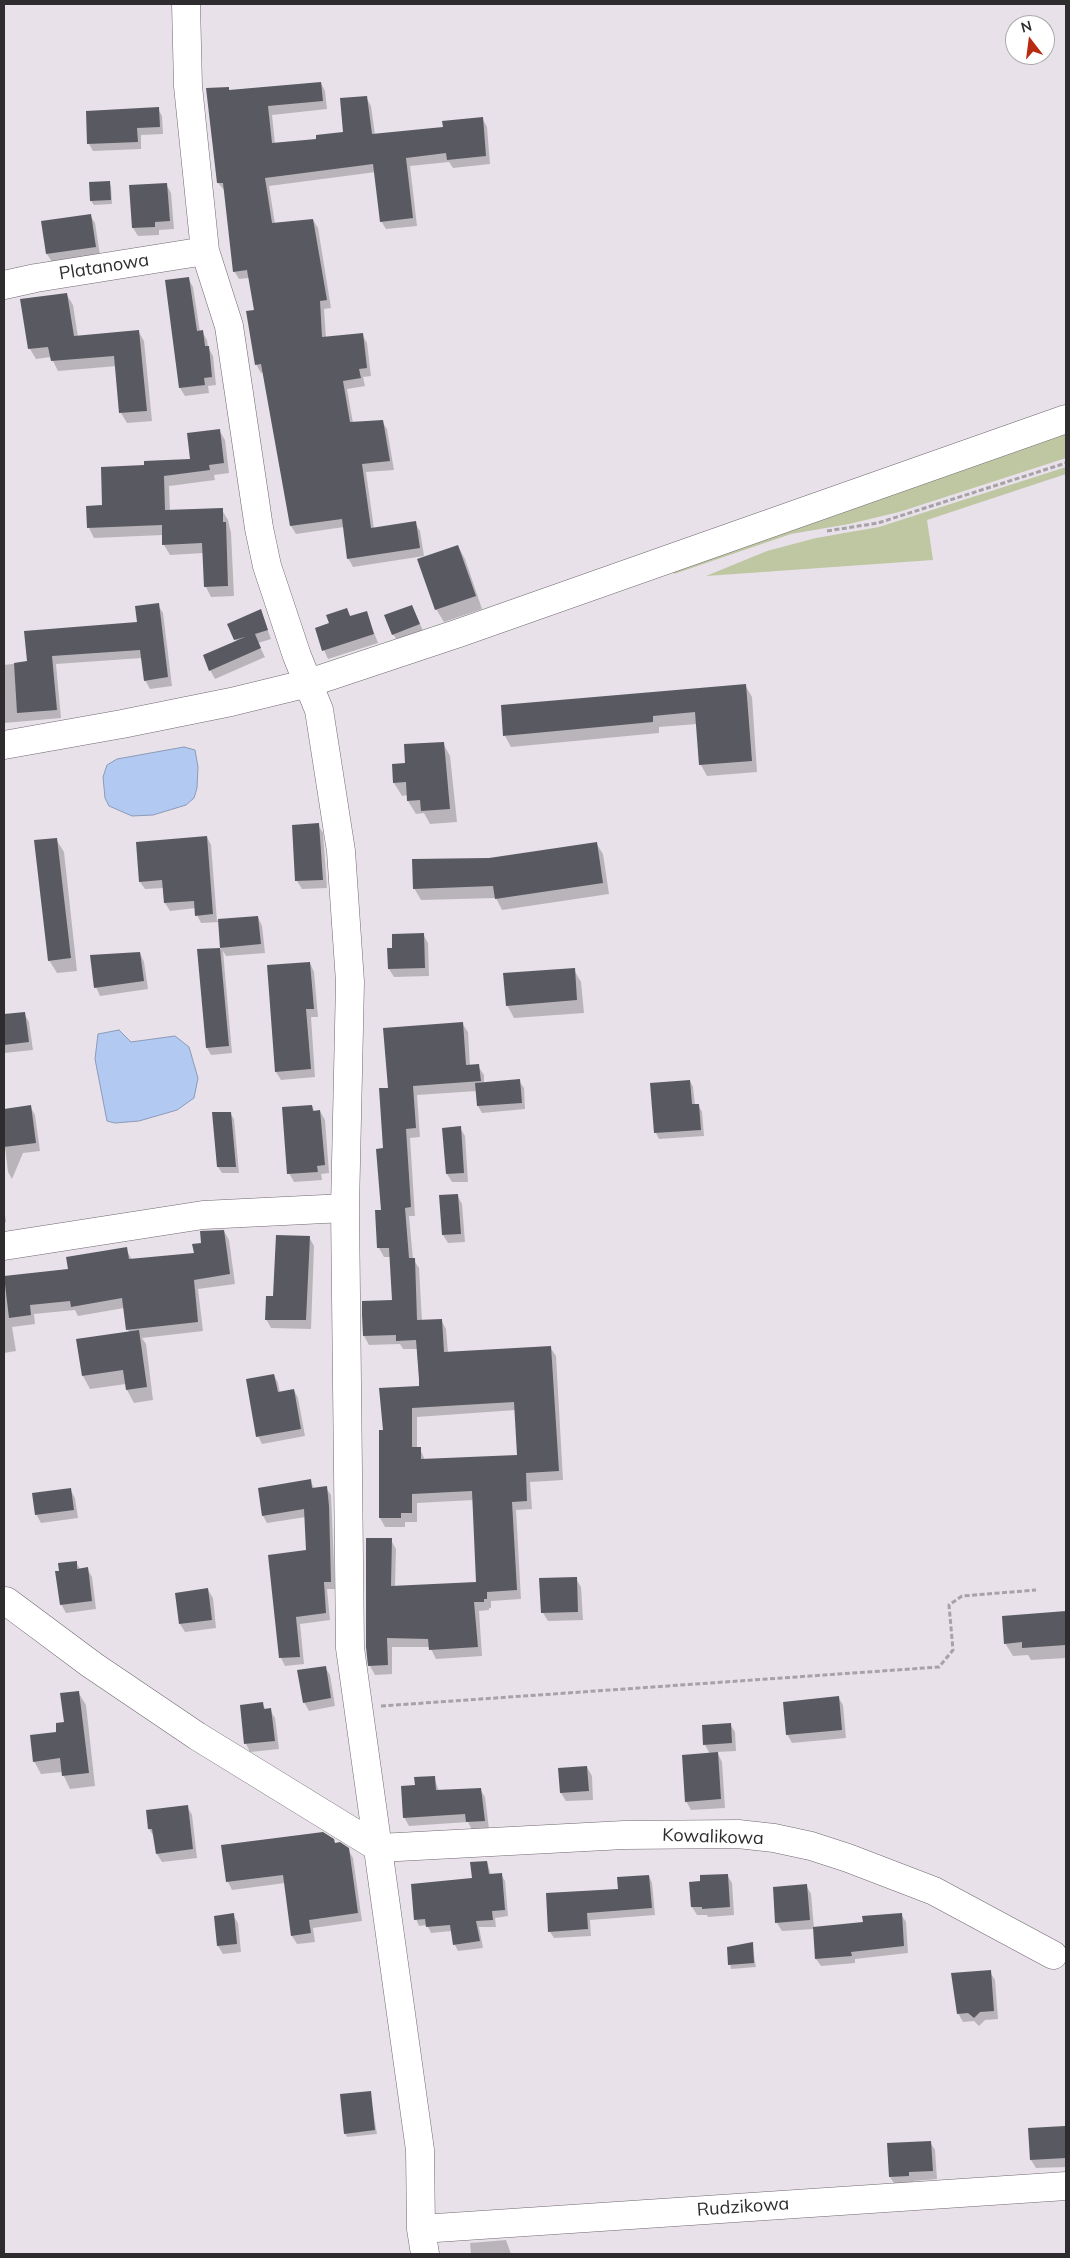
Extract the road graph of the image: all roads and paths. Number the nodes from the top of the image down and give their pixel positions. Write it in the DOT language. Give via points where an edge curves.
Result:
graph roads {
  1 [pos="186,4"];
  2 [pos="205,251"];
  3 [pos="4,285"];
  4 [pos="1066,419"];
  5 [pos="1066,463"];
  6 [pos="818,533"];
  7 [pos="309,683"];
  8 [pos="4,745"];
  9 [pos="345,1208"];
  10 [pos="4,1246"];
  11 [pos="1036,1590"];
  12 [pos="6,1601"];
  13 [pos="358,1707"];
  14 [pos="379,1848"];
  15 [pos="1053,1955"];
  16 [pos="1066,2186"];
  17 [pos="423,2241"];
  1 -- 2 [label="street" via="188,86"];
  2 -- 3 [label="street, Platanowa"];
  2 -- 7 [label="street" via="229,326 258,528 267,566"];
  4 -- 7 [label="street"];
  5 -- 6 [label="path" via="878,523"];
  7 -- 8 [label="street" via="231,702"];
  7 -- 9 [label="street" via="319,710 340,842 348,944"];
  9 -- 10 [label="street" via="203,1215"];
  9 -- 13 [label="street" via="350,1648"];
  11 -- 13 [label="path" via="962,1596 949,1605 953,1650 939,1667"];
  12 -- 14 [label="street" via="92,1665 197,1736"];
  13 -- 14 [label="street"];
  14 -- 15 [label="street, Kowalikowa" via="624,1835 738,1834 774,1838 848,1858 934,1891"];
  14 -- 17 [label="street" via="420,2150"];
  16 -- 17 [label="street, Rudzikowa"];
}
